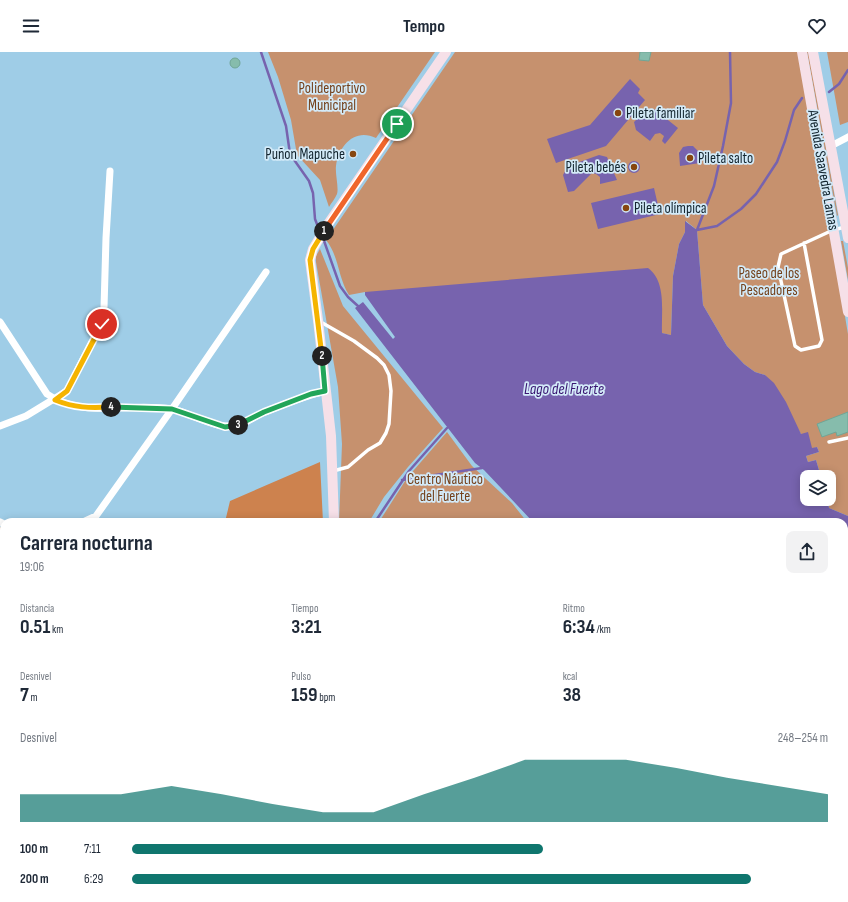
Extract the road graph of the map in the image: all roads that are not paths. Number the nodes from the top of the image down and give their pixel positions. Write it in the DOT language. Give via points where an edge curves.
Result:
graph roads {
  1 [pos="446,52"];
  2 [pos="802,52"];
  3 [pos="813,52"];
  4 [pos="848,137"];
  5 [pos="831,146"];
  6 [pos="110,171"];
  7 [pos="846,226"];
  8 [pos="833,230"];
  9 [pos="848,238"];
  10 [pos="804,243"];
  11 [pos="266,272"];
  12 [pos="848,312"];
  13 [pos="318,320"];
  14 [pos="0,322"];
  15 [pos="325,391"];
  16 [pos="55,400"];
  17 [pos="172,409"];
  18 [pos="0,426"];
  19 [pos="848,438"];
  20 [pos="829,442"];
  21 [pos="333,471"];
  22 [pos="92,518"];
  23 [pos="334,518"];
  1 -- 13 [label="main road" via="316,244 310,260"];
  2 -- 8 [label="main road, Avenida Saavedra Lamas"];
  3 -- 5 [label="main road, Avenida Saavedra Lamas"];
  4 -- 5 [label="street"];
  5 -- 7 [label="main road, Avenida Saavedra Lamas"];
  6 -- 16 [label="street" via="102,324 67,391"];
  7 -- 8 [label="lane"];
  7 -- 9 [label="main road, Avenida Saavedra Lamas"];
  8 -- 10 [label="lane"];
  8 -- 12 [label="main road, Avenida Saavedra Lamas"];
  10 -- 10 [label="lane" via="781,254 778,267 795,346 801,350 819,346 822,340"];
  11 -- 17 [label="street"];
  13 -- 15 [label="main road"];
  13 -- 21 [label="lane" via="377,358 389,375 389,424 386,433 380,443 348,467"];
  14 -- 16 [label="street" via="46,394"];
  15 -- 17 [label="street" via="264,412 239,425 225,427"];
  15 -- 21 [label="main road"];
  16 -- 17 [label="street" via="70,406 93,408"];
  16 -- 18 [label="street" via="26,416"];
  17 -- 22 [label="street" via="96,516"];
  19 -- 20 [label="lane"];
  21 -- 23 [label="main road"];
}
